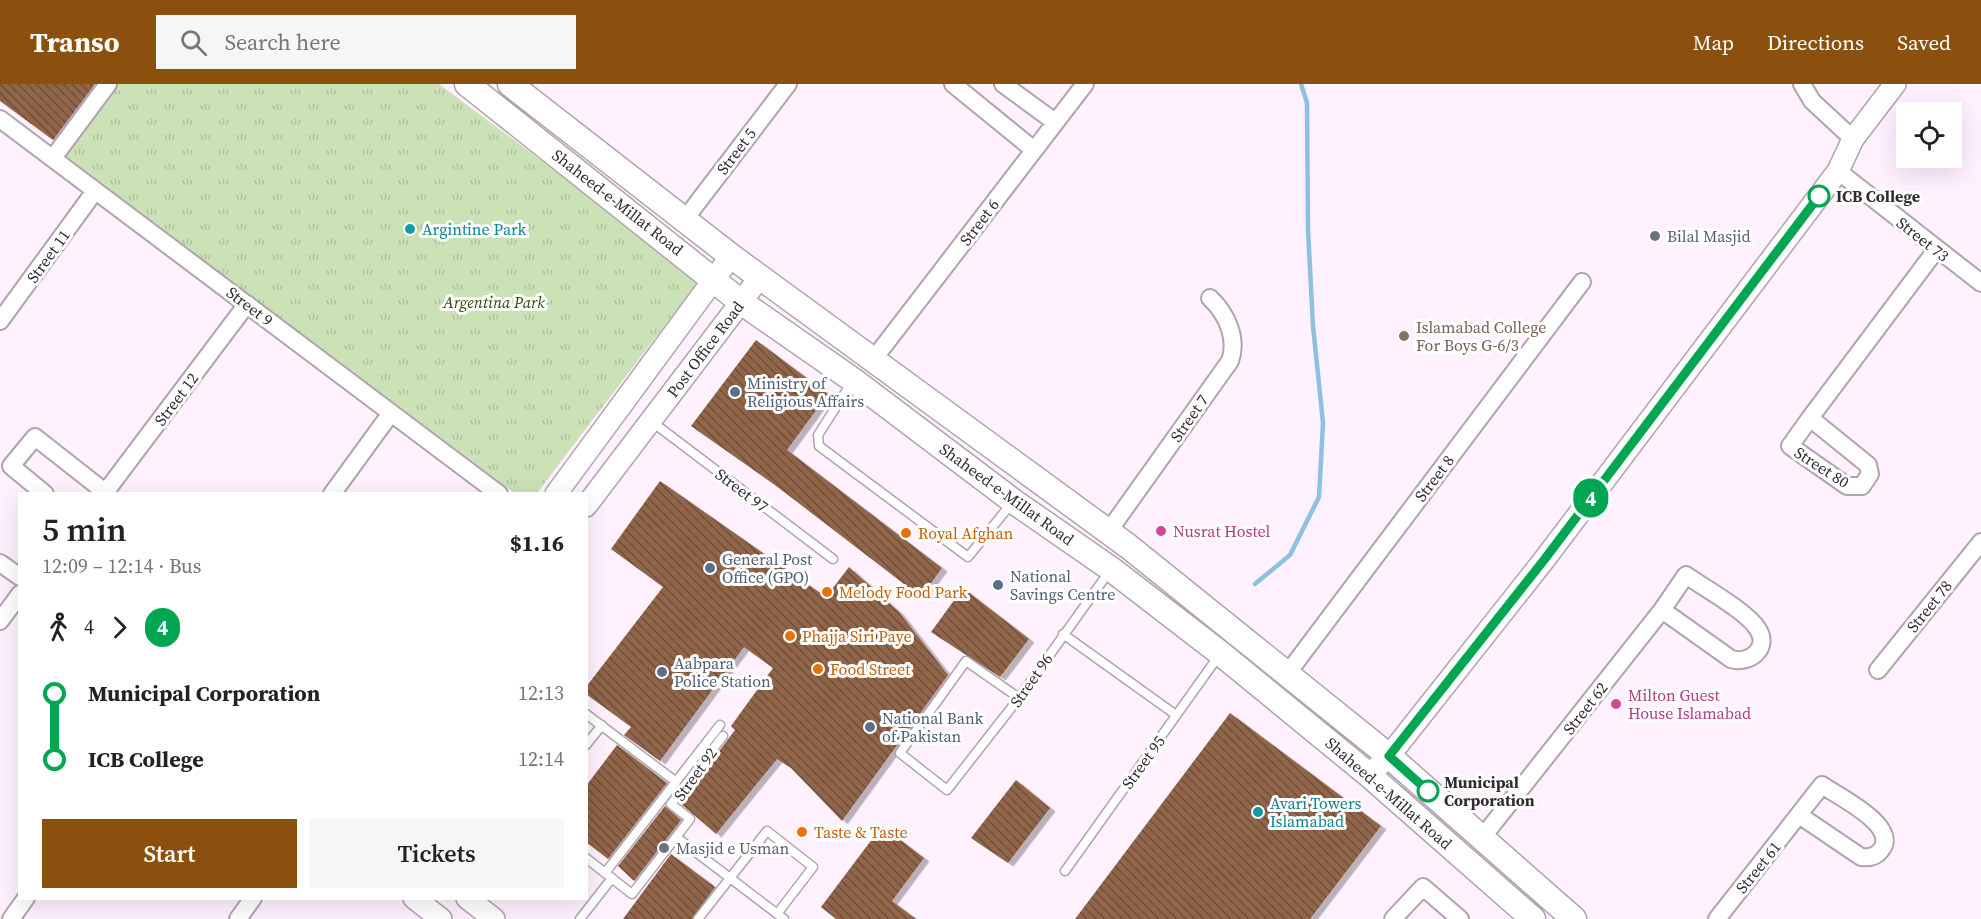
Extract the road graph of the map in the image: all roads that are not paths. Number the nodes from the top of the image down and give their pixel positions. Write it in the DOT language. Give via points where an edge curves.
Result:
graph roads {
  1 [pos="108,84"];
  2 [pos="510,84"];
  3 [pos="788,84"];
  4 [pos="952,84"];
  5 [pos="1003,84"];
  6 [pos="1084,84"];
  7 [pos="1802,84"];
  8 [pos="1895,84"];
  9 [pos="478,87"];
  10 [pos="0,119"];
  11 [pos="1055,122"];
  12 [pos="1853,139"];
  13 [pos="1034,150"];
  14 [pos="53,158"];
  15 [pos="1838,171"];
  16 [pos="95,191"];
  17 [pos="685,219"];
  18 [pos="1936,250"];
  19 [pos="731,256"];
  20 [pos="760,277"];
  21 [pos="714,281"];
  22 [pos="1582,282"];
  23 [pos="1981,283"];
  24 [pos="1210,298"];
  25 [pos="741,302"];
  26 [pos="247,304"];
  27 [pos="0,321"];
  28 [pos="873,360"];
  29 [pos="853,380"];
  30 [pos="624,401"];
  31 [pos="391,412"];
  32 [pos="1810,418"];
  33 [pos="651,421"];
  34 [pos="43,492"];
  35 [pos="104,492"];
  36 [pos="106,492"];
  37 [pos="334,492"];
  38 [pos="496,492"];
  39 [pos="557,492"];
  40 [pos="1013,501"];
  41 [pos="588,503"];
  42 [pos="1108,532"];
  43 [pos="1981,542"];
  44 [pos="1128,546"];
  45 [pos="833,559"];
  46 [pos="0,563"];
  47 [pos="1111,569"];
  48 [pos="18,576"];
  49 [pos="18,597"];
  50 [pos="1662,610"];
  51 [pos="0,621"];
  52 [pos="1063,634"];
  53 [pos="1220,653"];
  54 [pos="1878,670"];
  55 [pos="1287,674"];
  56 [pos="1019,698"];
  57 [pos="588,715"];
  58 [pos="1176,715"];
  59 [pos="720,724"];
  60 [pos="602,725"];
  61 [pos="723,736"];
  62 [pos="588,742"];
  63 [pos="1389,756"];
  64 [pos="1370,775"];
  65 [pos="675,781"];
  66 [pos="1799,815"];
  67 [pos="675,837"];
  68 [pos="1481,839"];
  69 [pos="588,860"];
  70 [pos="1065,871"];
  71 [pos="609,876"];
  72 [pos="729,879"];
  73 [pos="25,900"];
  74 [pos="252,900"];
  75 [pos="416,900"];
  76 [pos="470,900"];
  77 [pos="780,916"];
  78 [pos="432,917"];
  79 [pos="11,919"];
  80 [pos="238,919"];
  81 [pos="494,919"];
  82 [pos="580,919"];
  83 [pos="698,919"];
  84 [pos="1393,919"];
  85 [pos="1460,919"];
  86 [pos="1533,919"];
  87 [pos="1574,919"];
  88 [pos="1717,919"];
  1 -- 14 [label="street"];
  2 -- 17 [label="main road, Shaheed-e-Millat Road"];
  3 -- 17 [label="street, Street 5"];
  4 -- 13 [label="street"];
  5 -- 11 [label="street"];
  6 -- 11 [label="street, Street 6"];
  7 -- 12 [label="street" via="1812,101"];
  8 -- 12 [label="street"];
  9 -- 21 [label="main road, Shaheed-e-Millat Road"];
  10 -- 14 [label="street, Street 9"];
  11 -- 13 [label="street, Street 6"];
  12 -- 15 [label="street"];
  13 -- 28 [label="street, Street 6"];
  14 -- 16 [label="street, Street 9"];
  15 -- 18 [label="street, Street 73"];
  15 -- 63 [label="street" via="1544,560"];
  16 -- 26 [label="street, Street 9"];
  16 -- 27 [label="street, Street 11"];
  17 -- 19 [label="main road, Shaheed-e-Millat Road"];
  18 -- 23 [label="street, Street 73"];
  18 -- 32 [label="street, Street 80"];
  19 -- 20 [label="main road, Shaheed-e-Millat Road"];
  19 -- 21 [label="street, Post Office Road"];
  20 -- 25 [label="street, Post Office Road"];
  20 -- 28 [label="main road, Shaheed-e-Millat Road"];
  21 -- 25 [label="main road, Shaheed-e-Millat Road"];
  21 -- 30 [label="street, Post Office Road"];
  22 -- 55 [label="street, Street 8"];
  24 -- 42 [label="street, Street 7" via="1225,315 1233,339 1230,361"];
  25 -- 29 [label="main road, Shaheed-e-Millat Road"];
  25 -- 33 [label="street, Post Office Road"];
  26 -- 31 [label="street, Street 9"];
  26 -- 36 [label="street, Street 12"];
  28 -- 42 [label="main road, Shaheed-e-Millat Road"];
  29 -- 40 [label="main road, Shaheed-e-Millat Road"];
  29 -- 40 [label="lane" via="818,435 819,446 968,557"];
  30 -- 33 [label="street"];
  30 -- 39 [label="street, Post Office Road"];
  31 -- 37 [label="street"];
  31 -- 38 [label="street, Street 9"];
  32 -- 32 [label="street, Street 80" via="1790,446 1847,486 1862,486 1870,474 1868,465"];
  33 -- 41 [label="street, Post Office Road"];
  33 -- 45 [label="lane, Street 97"];
  34 -- 35 [label="street" via="11,466 35,437"];
  40 -- 47 [label="main road, Shaheed-e-Millat Road"];
  42 -- 44 [label="main road, Shaheed-e-Millat Road"];
  43 -- 54 [label="street, Street 78"];
  44 -- 47 [label="main road"];
  44 -- 55 [label="main road, Shaheed-e-Millat Road"];
  46 -- 48 [label="street"];
  47 -- 52 [label="lane, Street 96"];
  47 -- 53 [label="main road, Shaheed-e-Millat Road"];
  49 -- 51 [label="street"];
  50 -- 50 [label="street, Street 62" via="1686,575 1756,625 1762,641 1759,650 1743,661 1731,659"];
  50 -- 68 [label="street, Street 62"];
  52 -- 56 [label="lane, Street 96"];
  52 -- 58 [label="lane"];
  53 -- 58 [label="lane, Street 95"];
  53 -- 64 [label="main road, Shaheed-e-Millat Road"];
  55 -- 63 [label="main road, Shaheed-e-Millat Road"];
  56 -- 56 [label="lane, Street 96" via="947,790 900,753 966,661"];
  57 -- 60 [label="lane"];
  58 -- 70 [label="lane, Street 95"];
  59 -- 65 [label="lane"];
  60 -- 62 [label="lane"];
  60 -- 65 [label="lane"];
  61 -- 67 [label="lane, Street 92" via="671,804 690,819"];
  63 -- 64 [label="street"];
  63 -- 68 [label="main road, Shaheed-e-Millat Road"];
  64 -- 86 [label="main road, Shaheed-e-Millat Road"];
  65 -- 71 [label="lane"];
  66 -- 66 [label="street, Street 61" via="1861,858 1870,858 1885,846 1885,834 1879,824 1822,785"];
  66 -- 88 [label="street, Street 61"];
  67 -- 71 [label="lane, Street 92" via="632,894"];
  67 -- 72 [label="lane"];
  68 -- 87 [label="main road, Shaheed-e-Millat Road"];
  69 -- 71 [label="lane"];
  71 -- 82 [label="lane"];
  72 -- 77 [label="lane"];
  72 -- 77 [label="lane" via="767,831 813,867"];
  72 -- 83 [label="lane"];
  73 -- 79 [label="street"];
  74 -- 80 [label="street"];
  75 -- 78 [label="street"];
  76 -- 81 [label="street"];
  84 -- 85 [label="street" via="1423,887"];
}
